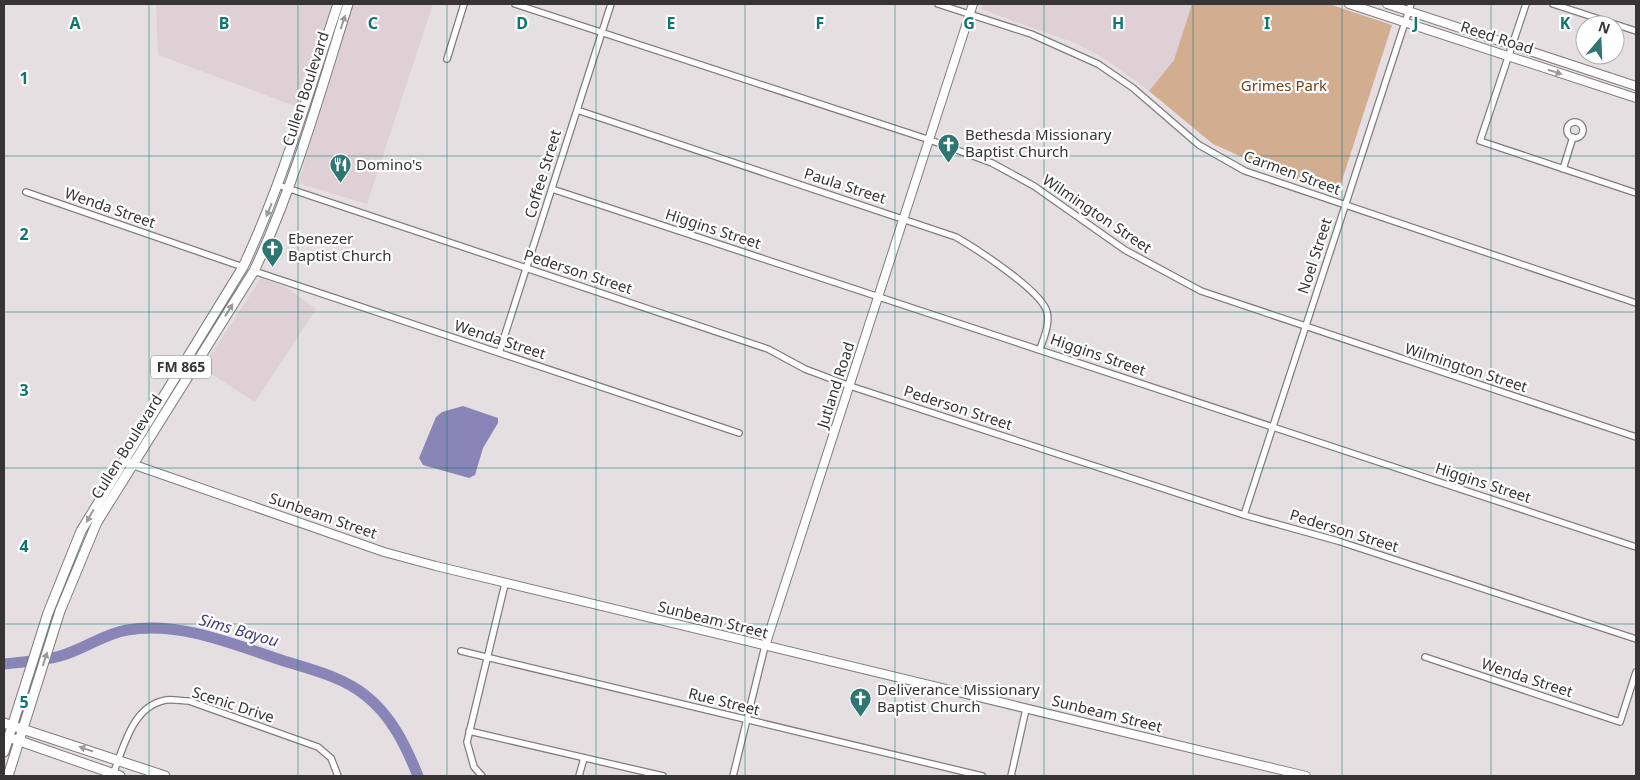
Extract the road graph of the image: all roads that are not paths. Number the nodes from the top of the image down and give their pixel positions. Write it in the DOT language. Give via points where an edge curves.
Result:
graph roads {
  1 [pos="338,4"];
  2 [pos="348,4"];
  3 [pos="464,4"];
  4 [pos="515,4"];
  5 [pos="611,4"];
  6 [pos="938,4"];
  7 [pos="973,4"];
  8 [pos="1349,4"];
  9 [pos="1387,4"];
  10 [pos="1526,4"];
  11 [pos="1553,4"];
  12 [pos="1410,7"];
  13 [pos="970,14"];
  14 [pos="1405,22"];
  15 [pos="1636,31"];
  16 [pos="602,32"];
  17 [pos="327,37"];
  18 [pos="337,39"];
  19 [pos="1512,45"];
  20 [pos="1509,56"];
  21 [pos="447,59"];
  22 [pos="1636,86"];
  23 [pos="1636,98"];
  24 [pos="577,110"];
  25 [pos="313,112"];
  26 [pos="302,114"];
  27 [pos="1573,137"];
  28 [pos="930,140"];
  29 [pos="1563,169"];
  30 [pos="278,186"];
  31 [pos="288,189"];
  32 [pos="552,190"];
  33 [pos="26,192"];
  34 [pos="1636,193"];
  35 [pos="1345,206"];
  36 [pos="904,218"];
  37 [pos="243,267"];
  38 [pos="526,268"];
  39 [pos="254,271"];
  40 [pos="879,297"];
  41 [pos="1636,303"];
  42 [pos="213,316"];
  43 [pos="1305,328"];
  44 [pos="1040,349"];
  45 [pos="203,352"];
  46 [pos="499,353"];
  47 [pos="850,386"];
  48 [pos="160,401"];
  49 [pos="168,406"];
  50 [pos="1273,427"];
  51 [pos="739,433"];
  52 [pos="1636,437"];
  53 [pos="123,461"];
  54 [pos="133,464"];
  55 [pos="1244,515"];
  56 [pos="1636,547"];
  57 [pos="505,584"];
  58 [pos="54,596"];
  59 [pos="65,599"];
  60 [pos="1636,639"];
  61 [pos="765,646"];
  62 [pos="461,651"];
  63 [pos="487,658"];
  64 [pos="1425,658"];
  65 [pos="1636,672"];
  66 [pos="1026,709"];
  67 [pos="748,721"];
  68 [pos="8,724"];
  69 [pos="24,728"];
  70 [pos="469,731"];
  71 [pos="6,737"];
  72 [pos="19,741"];
  73 [pos="4,752"];
  74 [pos="584,758"];
  75 [pos="118,760"];
  76 [pos="116,775"];
  77 [pos="1292,775"];
  78 [pos="8,776"];
  79 [pos="165,776"];
  80 [pos="338,776"];
  81 [pos="482,776"];
  82 [pos="579,776"];
  83 [pos="658,776"];
  84 [pos="733,776"];
  85 [pos="982,776"];
  86 [pos="1011,776"];
  87 [pos="1306,776"];
  1 -- 17 [label="main road, Cullen Boulevard / FM 865"];
  18 -- 2 [label="main road, Cullen Boulevard / FM 865, one-way"];
  3 -- 21 [label="street"];
  4 -- 16 [label="street, Wilmington Street"];
  5 -- 16 [label="street, Coffee Street"];
  6 -- 13 [label="street, Carmen Street"];
  7 -- 13 [label="street, Jutland Road"];
  8 -- 14 [label="street, Reed Road"];
  9 -- 12 [label="street, Reed Road"];
  10 -- 19 [label="street"];
  11 -- 15 [label="street"];
  12 -- 14 [label="street, Noel Street"];
  12 -- 19 [label="street, Reed Road"];
  13 -- 28 [label="street, Jutland Road"];
  13 -- 35 [label="street, Carmen Street" via="1031,34 1098,64 1133,88 1199,145 1245,171"];
  14 -- 20 [label="street, Reed Road"];
  14 -- 35 [label="street, Noel Street"];
  16 -- 24 [label="street, Coffee Street"];
  16 -- 28 [label="street, Wilmington Street"];
  17 -- 18 [label="main road"];
  17 -- 26 [label="main road, Cullen Boulevard / FM 865"];
  18 -- 25 [label="main road, Cullen Boulevard / FM 865"];
  19 -- 20 [label="street"];
  19 -- 22 [label="street, Reed Road"];
  20 -- 23 [label="street, Reed Road, one-way"];
  20 -- 29 [label="street" via="1480,141"];
  24 -- 32 [label="street, Coffee Street"];
  24 -- 36 [label="street, Paula Street"];
  25 -- 26 [label="main road"];
  25 -- 31 [label="main road, Cullen Boulevard / FM 865"];
  26 -- 30 [label="main road, Cullen Boulevard / FM 865"];
  27 -- 29 [label="street"];
  28 -- 36 [label="street, Jutland Road"];
  28 -- 43 [label="street, Wilmington Street" via="992,163 1034,186 1125,250 1201,291"];
  29 -- 34 [label="street"];
  30 -- 31 [label="street, Pederson Street"];
  30 -- 37 [label="main road, Cullen Boulevard / FM 865, one-way"];
  31 -- 38 [label="street, Pederson Street"];
  31 -- 39 [label="main road, Cullen Boulevard / FM 865"];
  32 -- 38 [label="street, Coffee Street"];
  32 -- 40 [label="street, Higgins Street"];
  33 -- 37 [label="street, Wenda Street"];
  35 -- 41 [label="street, Carmen Street"];
  35 -- 43 [label="street, Noel Street"];
  36 -- 40 [label="street, Jutland Road"];
  36 -- 44 [label="street, Paula Street" via="956,237 984,253 1038,297 1047,311 1047,328"];
  37 -- 42 [label="main road, Cullen Boulevard / FM 865"];
  38 -- 46 [label="street, Coffee Street"];
  38 -- 47 [label="street, Pederson Street" via="768,349 805,369"];
  45 -- 39 [label="main road, Cullen Boulevard / FM 865, one-way"];
  39 -- 46 [label="street, Wenda Street"];
  40 -- 44 [label="street, Higgins Street"];
  40 -- 47 [label="street, Jutland Road"];
  42 -- 45 [label="main road" via="213,325 200,345"];
  42 -- 48 [label="main road, Cullen Boulevard / FM 865"];
  43 -- 50 [label="street, Noel Street"];
  43 -- 52 [label="street, Wilmington Street"];
  44 -- 50 [label="street, Higgins Street"];
  45 -- 49 [label="main road, Cullen Boulevard / FM 865"];
  46 -- 51 [label="street, Wenda Street"];
  47 -- 55 [label="street, Pederson Street"];
  47 -- 61 [label="street, Jutland Road"];
  48 -- 49 [label="main road"];
  48 -- 53 [label="main road, Cullen Boulevard / FM 865"];
  49 -- 54 [label="main road, Cullen Boulevard / FM 865"];
  50 -- 55 [label="street, Noel Street"];
  50 -- 56 [label="street, Higgins Street"];
  53 -- 54 [label="street, Sunbeam Street"];
  53 -- 58 [label="main road, Cullen Boulevard / FM 865, one-way" via="81,531"];
  54 -- 57 [label="street, Sunbeam Street" via="384,552"];
  54 -- 59 [label="main road, Cullen Boulevard / FM 865" via="97,522"];
  55 -- 60 [label="street, Pederson Street" via="1338,541"];
  57 -- 61 [label="street, Sunbeam Street"];
  57 -- 63 [label="street"];
  58 -- 59 [label="main road"];
  58 -- 68 [label="main road, Cullen Boulevard / FM 865" via="17,707"];
  69 -- 59 [label="main road, Cullen Boulevard / FM 865, one-way"];
  61 -- 66 [label="street, Sunbeam Street"];
  61 -- 67 [label="street, Jutland Road"];
  62 -- 63 [label="street, Rue Street"];
  63 -- 67 [label="street, Rue Street"];
  63 -- 70 [label="street"];
  64 -- 65 [label="street, Wenda Street" via="1620,722"];
  66 -- 77 [label="street, Sunbeam Street"];
  66 -- 86 [label="street"];
  67 -- 84 [label="street, Jutland Road"];
  67 -- 85 [label="street, Rue Street"];
  68 -- 69 [label="main road"];
  68 -- 71 [label="main road, Cullen Boulevard / FM 865"];
  69 -- 72 [label="main road, Cullen Boulevard / FM 865"];
  75 -- 69 [label="main road, one-way"];
  70 -- 74 [label="street"];
  70 -- 81 [label="street" via="466,742 469,756"];
  71 -- 72 [label="main road"];
  71 -- 73 [label="main road, Cullen Boulevard / FM 865"];
  72 -- 76 [label="main road"];
  72 -- 78 [label="main road, Cullen Boulevard / FM 865"];
  74 -- 82 [label="street"];
  74 -- 83 [label="street"];
  75 -- 76 [label="street, Scenic Drive"];
  75 -- 79 [label="main road"];
  75 -- 80 [label="street, Scenic Drive" via="132,726 144,710 168,700 189,701 318,747 331,758"];
  77 -- 87 [label="street, Sunbeam Street"];
}
